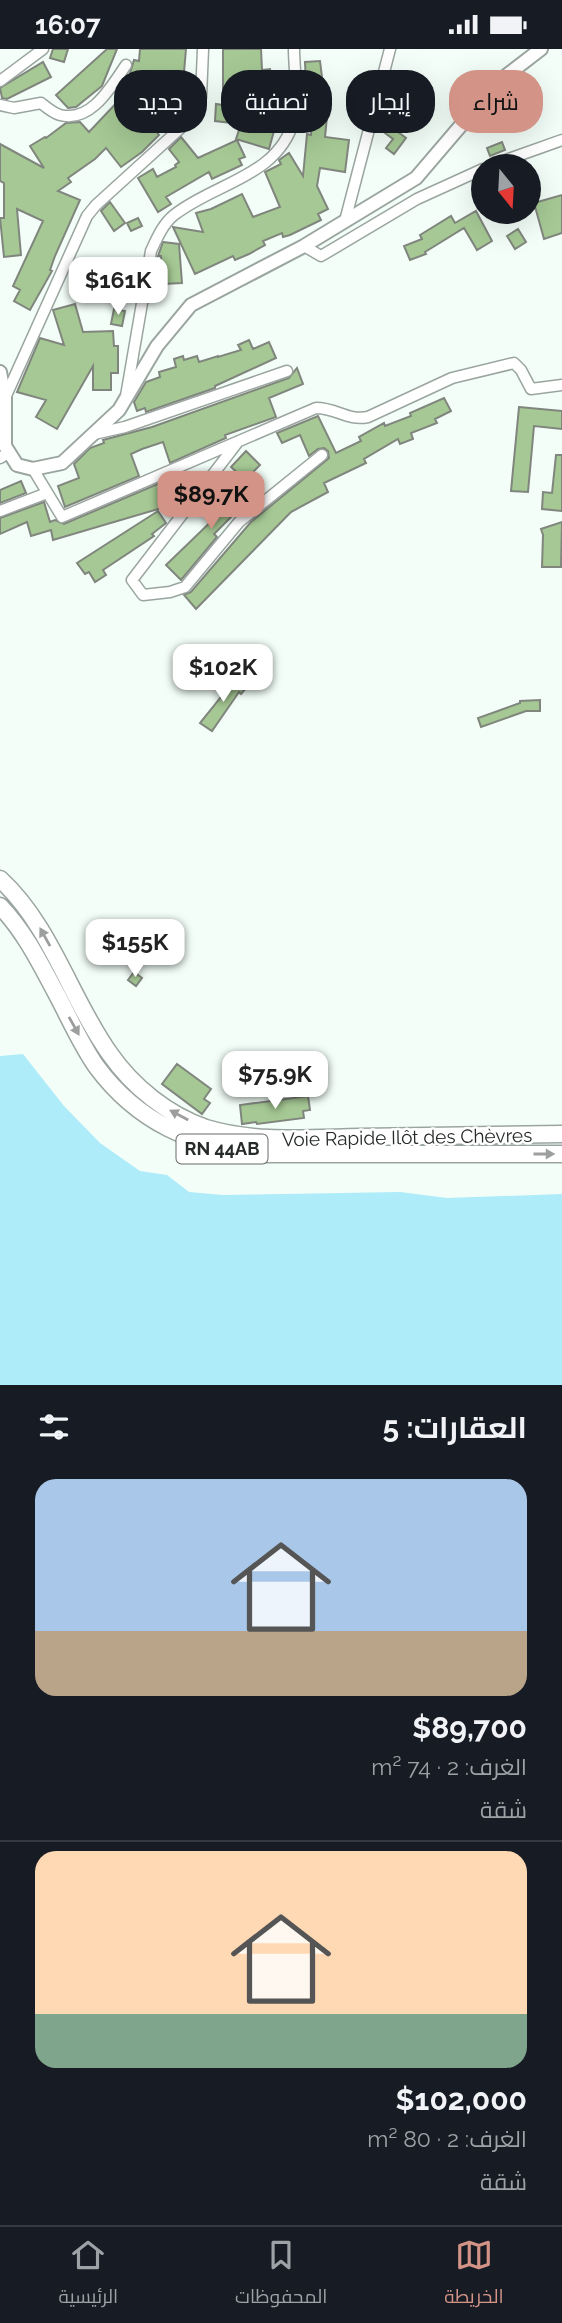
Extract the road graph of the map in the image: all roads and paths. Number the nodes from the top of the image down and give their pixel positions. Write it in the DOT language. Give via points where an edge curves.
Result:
graph roads {
  1 [pos="43,49"];
  2 [pos="203,49"];
  3 [pos="294,49"];
  4 [pos="390,49"];
  5 [pos="541,49"];
  6 [pos="126,65"];
  7 [pos="0,82"];
  8 [pos="0,105"];
  9 [pos="562,140"];
  10 [pos="523,154"];
  11 [pos="471,174"];
  12 [pos="345,221"];
  13 [pos="304,246"];
  14 [pos="286,371"];
  15 [pos="0,372"];
  16 [pos="562,385"];
  17 [pos="5,398"];
  18 [pos="125,400"];
  19 [pos="94,434"];
  20 [pos="237,442"];
  21 [pos="4,455"];
  22 [pos="322,455"];
  23 [pos="33,469"];
  24 [pos="47,493"];
  25 [pos="0,511"];
  26 [pos="0,879"];
  27 [pos="0,906"];
  28 [pos="562,1135"];
  29 [pos="562,1154"];
  1 -- 7 [label="street"];
  2 -- 17 [label="street" via="201,97 195,115 87,216"];
  3 -- 18 [label="street" via="295,117 286,143 260,168 193,203 161,231 152,251"];
  4 -- 12 [label="street"];
  5 -- 12 [label="street" via="498,82 416,178"];
  6 -- 8 [label="street" via="102,100 77,116 58,115 41,103 14,108"];
  9 -- 10 [label="street"];
  11 -- 13 [label="street" via="416,199 321,256"];
  12 -- 13 [label="street"];
  13 -- 18 [label="street" via="191,305 157,346"];
  14 -- 19 [label="street"];
  15 -- 17 [label="street"];
  16 -- 20 [label="street" via="531,389 514,363 452,378 368,417 354,419 316,408"];
  17 -- 21 [label="street"];
  18 -- 19 [label="street"];
  19 -- 23 [label="street" via="62,463"];
  20 -- 22 [label="street" via="132,580 143,595 185,587 239,522"];
  20 -- 24 [label="street" via="62,517"];
  21 -- 23 [label="street"];
  23 -- 24 [label="street"];
  24 -- 25 [label="street"];
  28 -- 26 [label="highway, Voie Rapide Ilôt des Chèvres / RN 44AB, one-way" via="274,1139 219,1131 189,1121 139,1087 110,1054 43,932"];
  27 -- 29 [label="highway, Voie Rapide Ilôt des Chèvres / RN 44AB, one-way" via="32,948 96,1065 127,1100 161,1126 194,1141 260,1154"];
}
